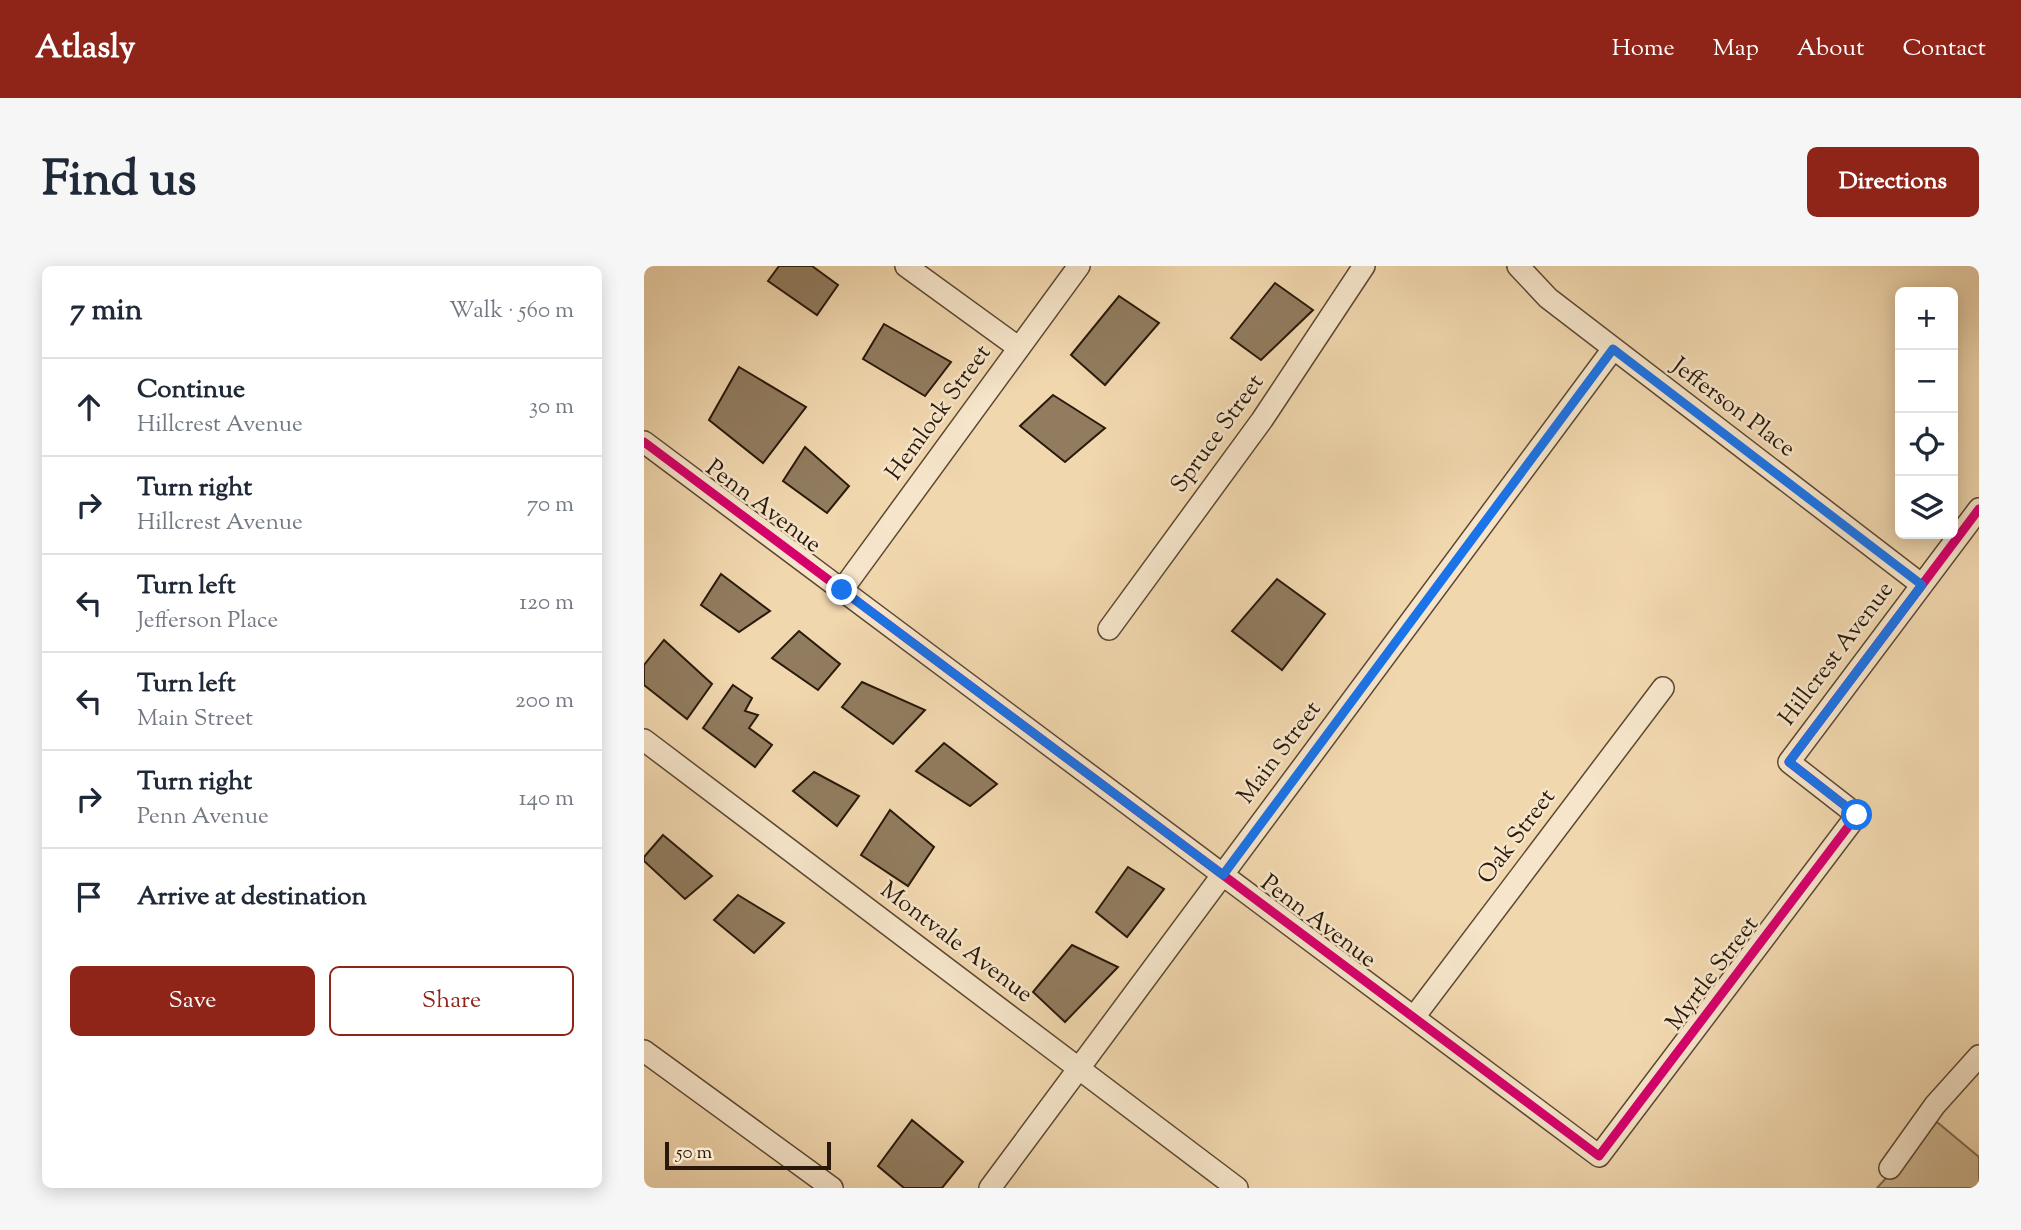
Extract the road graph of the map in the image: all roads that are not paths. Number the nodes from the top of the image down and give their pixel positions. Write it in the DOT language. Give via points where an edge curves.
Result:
graph roads {
  1 [pos="906,266"];
  2 [pos="1079,266"];
  3 [pos="1364,266"];
  4 [pos="1518,266"];
  5 [pos="1019,348"];
  6 [pos="1613,349"];
  7 [pos="644,442"];
  8 [pos="1979,509"];
  9 [pos="1922,585"];
  10 [pos="842,590"];
  11 [pos="1109,629"];
  12 [pos="1663,688"];
  13 [pos="644,740"];
  14 [pos="1857,815"];
  15 [pos="1223,875"];
  16 [pos="1414,1017"];
  17 [pos="644,1051"];
  18 [pos="1979,1056"];
  19 [pos="1079,1069"];
  20 [pos="1599,1156"];
  21 [pos="1890,1168"];
  22 [pos="832,1188"];
  23 [pos="990,1188"];
  24 [pos="1237,1188"];
  1 -- 5 [label="street"];
  2 -- 5 [label="street, Hemlock Street"];
  3 -- 11 [label="street, Spruce Street" via="1262,420"];
  4 -- 6 [label="street, Jefferson Place" via="1548,298"];
  5 -- 10 [label="street, Hemlock Street"];
  6 -- 9 [label="street, Jefferson Place"];
  6 -- 15 [label="street, Main Street"];
  7 -- 10 [label="street, Penn Avenue"];
  8 -- 9 [label="street, Hillcrest Avenue"];
  9 -- 14 [label="street, Hillcrest Avenue" via="1789,762"];
  10 -- 15 [label="street, Penn Avenue"];
  12 -- 16 [label="street, Oak Street"];
  13 -- 19 [label="street, Montvale Avenue"];
  14 -- 20 [label="street, Myrtle Street"];
  15 -- 16 [label="street, Penn Avenue"];
  15 -- 19 [label="street, Main Street"];
  16 -- 20 [label="street, Penn Avenue"];
  17 -- 22 [label="street"];
  18 -- 21 [label="street" via="1935,1105"];
  19 -- 23 [label="street, Main Street"];
  19 -- 24 [label="street, Montvale Avenue"];
}
